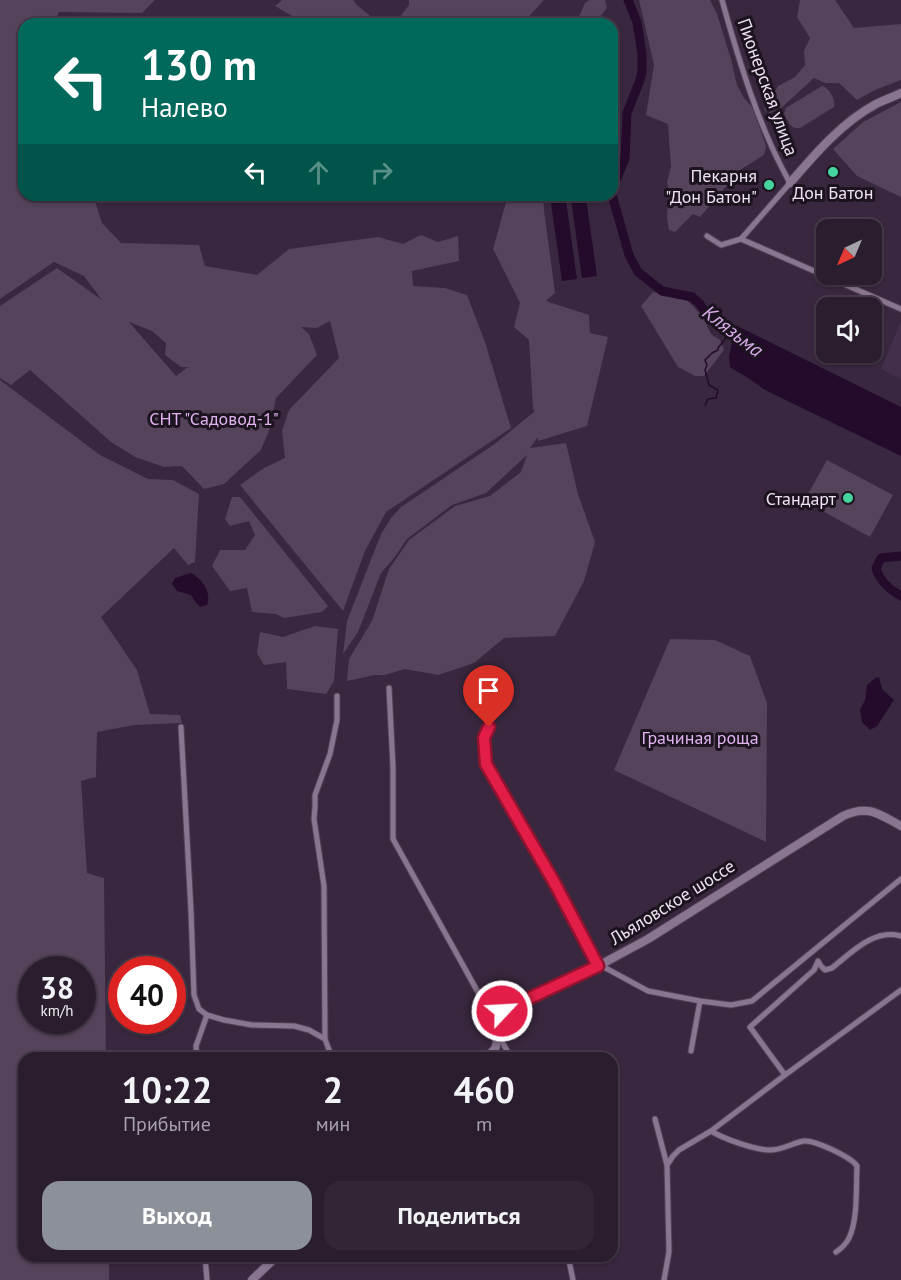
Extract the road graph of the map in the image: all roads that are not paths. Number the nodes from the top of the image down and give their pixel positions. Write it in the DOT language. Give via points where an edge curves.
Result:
graph roads {
  1 [pos="722,0"];
  2 [pos="901,93"];
  3 [pos="790,183"];
  4 [pos="707,236"];
  5 [pos="741,239"];
  6 [pos="901,309"];
  7 [pos="390,688"];
  8 [pos="338,696"];
  9 [pos="181,727"];
  10 [pos="489,727"];
  11 [pos="901,826"];
  12 [pos="901,879"];
  13 [pos="901,936"];
  14 [pos="599,966"];
  15 [pos="901,990"];
  16 [pos="700,1001"];
  17 [pos="207,1015"];
  18 [pos="496,1028"];
  19 [pos="325,1039"];
  20 [pos="691,1051"];
  21 [pos="196,1052"];
  22 [pos="330,1052"];
  23 [pos="492,1052"];
  24 [pos="508,1052"];
  25 [pos="784,1075"];
  26 [pos="655,1119"];
  27 [pos="711,1131"];
  28 [pos="667,1165"];
  29 [pos="837,1252"];
  30 [pos="206,1262"];
  31 [pos="271,1262"];
  32 [pos="569,1262"];
  33 [pos="207,1280"];
  34 [pos="252,1280"];
  35 [pos="573,1280"];
  36 [pos="664,1280"];
  1 -- 3 [label="street, Пионерская улица" via="753,98"];
  2 -- 3 [label="street" via="876,104 847,125"];
  3 -- 5 [label="street"];
  4 -- 5 [label="street" via="721,245"];
  5 -- 6 [label="street"];
  7 -- 18 [label="street" via="393,839"];
  8 -- 19 [label="street" via="330,754 315,795 314,819 324,886"];
  9 -- 17 [label="street" via="194,995 199,1009"];
  10 -- 14 [label="street" via="484,738 486,764"];
  11 -- 14 [label="street, Льяловское шоссе" via="870,810 849,813"];
  12 -- 16 [label="street" via="752,1001 731,1005"];
  13 -- 25 [label="street" via="887,934 865,942 832,968 825,970 818,961 814,970 750,1027"];
  14 -- 16 [label="street" via="648,991"];
  14 -- 18 [label="street, Льяловское шоссе" via="502,1011"];
  15 -- 25 [label="street"];
  16 -- 20 [label="street"];
  17 -- 19 [label="street" via="252,1025 294,1026"];
  17 -- 21 [label="street"];
  18 -- 23 [label="street, Льяловское шоссе" via="497,1043"];
  18 -- 24 [label="street"];
  19 -- 22 [label="street"];
  25 -- 27 [label="street"];
  26 -- 28 [label="street"];
  27 -- 28 [label="street" via="679,1150"];
  27 -- 29 [label="street" via="771,1150 808,1141 856,1163 852,1230"];
  28 -- 36 [label="street" via="669,1252"];
  30 -- 33 [label="street"];
  31 -- 34 [label="street"];
  32 -- 35 [label="street"];
}
